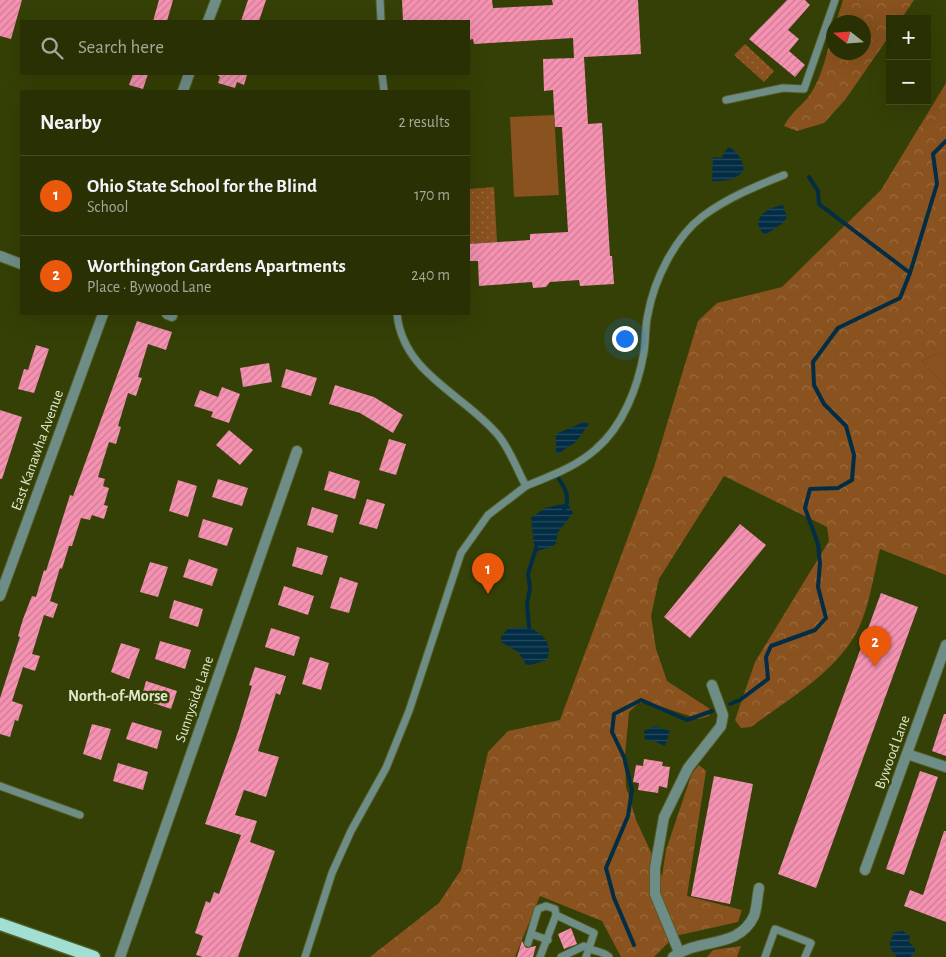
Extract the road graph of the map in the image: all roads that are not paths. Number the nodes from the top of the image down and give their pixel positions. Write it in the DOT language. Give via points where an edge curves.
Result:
graph roads {
  1 [pos="216,0"];
  2 [pos="380,0"];
  3 [pos="836,0"];
  4 [pos="208,20"];
  5 [pos="381,20"];
  6 [pos="189,75"];
  7 [pos="382,75"];
  8 [pos="183,90"];
  9 [pos="384,90"];
  10 [pos="726,100"];
  11 [pos="784,174"];
  12 [pos="0,256"];
  13 [pos="20,264"];
  14 [pos="102,315"];
  15 [pos="397,315"];
  16 [pos="297,451"];
  17 [pos="526,486"];
  18 [pos="0,596"];
  19 [pos="946,645"];
  20 [pos="712,685"];
  21 [pos="907,754"];
  22 [pos="946,767"];
  23 [pos="0,786"];
  24 [pos="80,815"];
  25 [pos="866,870"];
  26 [pos="759,888"];
  27 [pos="556,915"];
  28 [pos="0,924"];
  29 [pos="530,934"];
  30 [pos="548,940"];
  31 [pos="528,943"];
  32 [pos="588,949"];
  33 [pos="676,955"];
  34 [pos="94,957"];
  35 [pos="120,957"];
  36 [pos="305,957"];
  37 [pos="540,957"];
  38 [pos="561,957"];
  39 [pos="586,957"];
  40 [pos="609,957"];
  41 [pos="765,957"];
  42 [pos="805,957"];
  1 -- 4 [label="street"];
  2 -- 5 [label="lane"];
  3 -- 10 [label="lane" via="804,89 783,88"];
  6 -- 8 [label="street"];
  7 -- 9 [label="lane"];
  11 -- 17 [label="lane" via="726,201 701,217 684,236 659,280 648,313 639,375 616,426 597,449 576,464"];
  12 -- 13 [label="street"];
  14 -- 18 [label="street, East Kanawha Avenue"];
  15 -- 17 [label="lane" via="401,333 413,357 424,371 500,437"];
  16 -- 35 [label="street, Sunnyside Lane"];
  17 -- 36 [label="lane" via="488,515 461,553 409,711 386,768 332,873"];
  19 -- 21 [label="street, Bywood Lane"];
  20 -- 33 [label="street" via="724,714 721,726 688,768 664,817 655,868 655,894"];
  21 -- 22 [label="street"];
  21 -- 25 [label="street, Bywood Lane"];
  23 -- 24 [label="lane"];
  26 -- 33 [label="street" via="754,915 737,936"];
  27 -- 29 [label="lane" via="555,909 542,906"];
  27 -- 30 [label="lane"];
  27 -- 32 [label="lane" via="594,933"];
  28 -- 34 [label="main road"];
  29 -- 30 [label="lane"];
  29 -- 31 [label="lane"];
  30 -- 37 [label="lane"];
  32 -- 38 [label="lane" via="584,946"];
  32 -- 39 [label="lane"];
  32 -- 40 [label="lane" via="598,950"];
  41 -- 42 [label="lane" via="775,929 811,943"];
}
